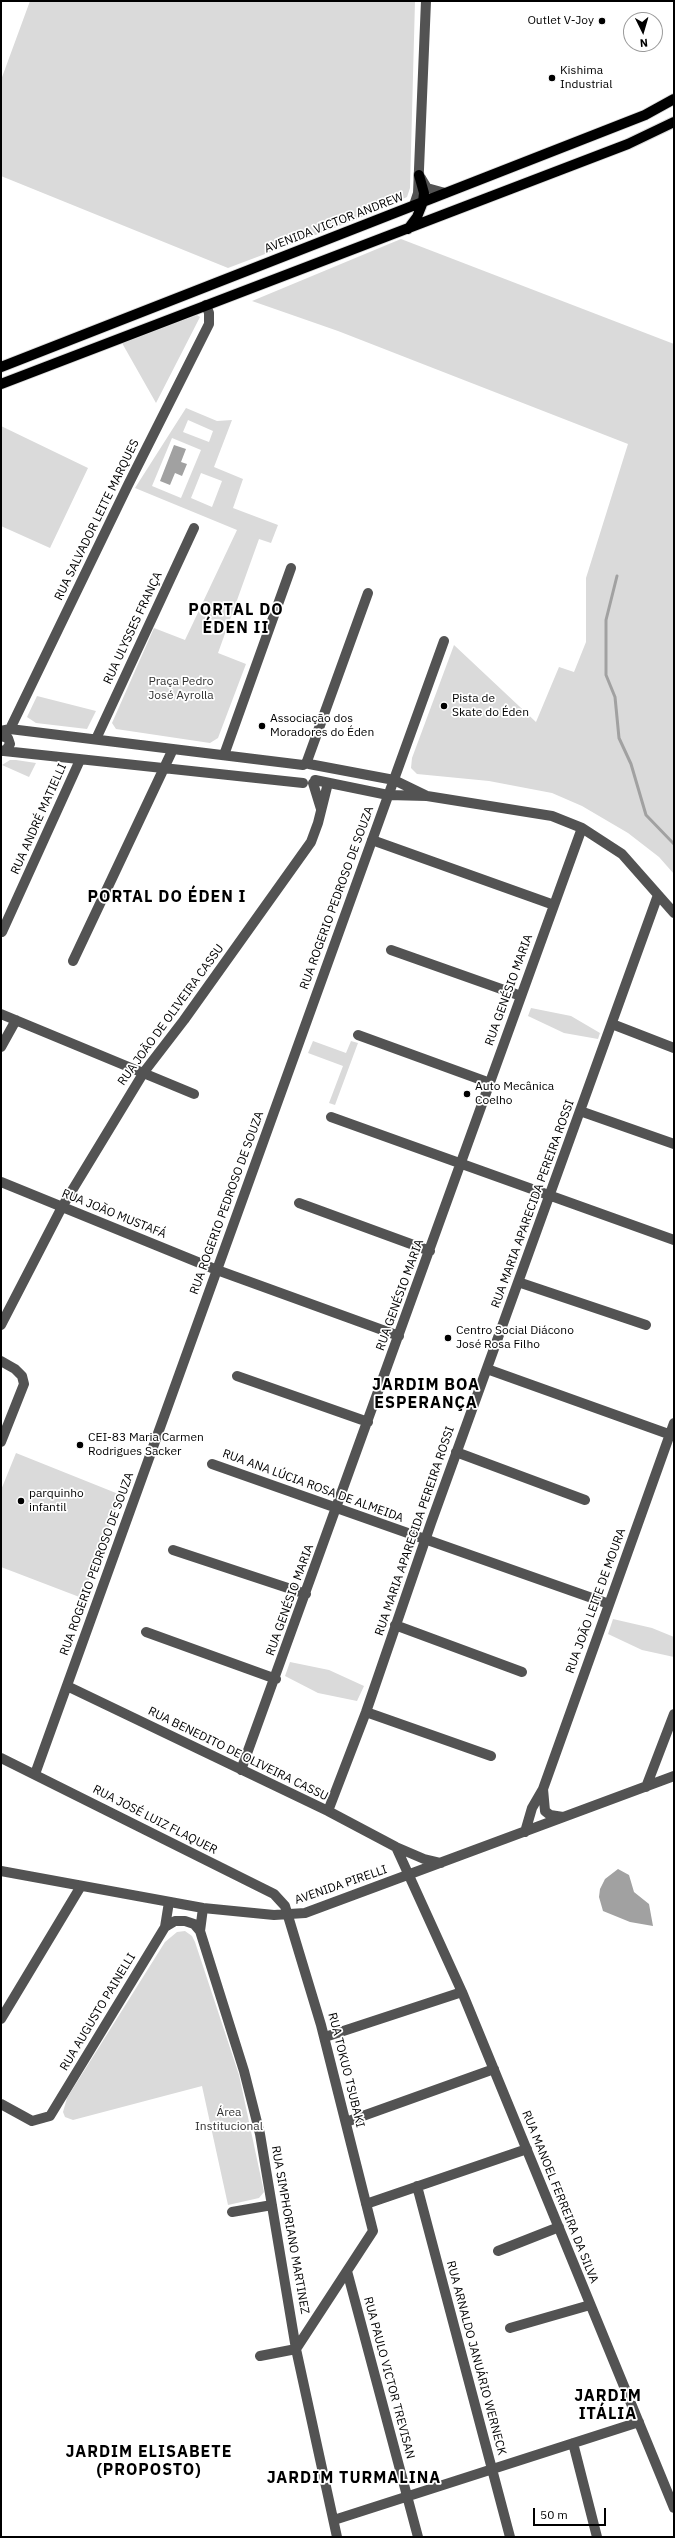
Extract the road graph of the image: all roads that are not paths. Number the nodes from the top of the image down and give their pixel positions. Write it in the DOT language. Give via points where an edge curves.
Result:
graph roads {
  1 [pos="426,1"];
  2 [pos="674,99"];
  3 [pos="674,122"];
  4 [pos="419,175"];
  5 [pos="445,193"];
  6 [pos="418,203"];
  7 [pos="408,229"];
  8 [pos="183,296"];
  9 [pos="222,299"];
  10 [pos="206,305"];
  11 [pos="209,324"];
  12 [pos="1,367"];
  13 [pos="1,384"];
  14 [pos="194,528"];
  15 [pos="291,568"];
  16 [pos="368,593"];
  17 [pos="444,640"];
  18 [pos="6,730"];
  19 [pos="1,736"];
  20 [pos="96,739"];
  21 [pos="174,749"];
  22 [pos="4,750"];
  23 [pos="224,755"];
  24 [pos="80,760"];
  25 [pos="306,764"];
  26 [pos="164,770"];
  27 [pos="394,780"];
  28 [pos="310,782"];
  29 [pos="328,783"];
  30 [pos="388,795"];
  31 [pos="427,796"];
  32 [pos="321,810"];
  33 [pos="582,828"];
  34 [pos="372,840"];
  35 [pos="658,895"];
  36 [pos="554,905"];
  37 [pos="667,906"];
  38 [pos="674,914"];
  39 [pos="648,921"];
  40 [pos="2,932"];
  41 [pos="390,950"];
  42 [pos="73,961"];
  43 [pos="521,996"];
  44 [pos="1,1014"];
  45 [pos="16,1020"];
  46 [pos="612,1024"];
  47 [pos="358,1035"];
  48 [pos="1,1047"];
  49 [pos="674,1048"];
  50 [pos="144,1072"];
  51 [pos="490,1083"];
  52 [pos="194,1094"];
  53 [pos="580,1111"];
  54 [pos="332,1117"];
  55 [pos="674,1144"];
  56 [pos="461,1164"];
  57 [pos="1,1182"];
  58 [pos="550,1196"];
  59 [pos="299,1203"];
  60 [pos="62,1207"];
  61 [pos="674,1240"];
  62 [pos="430,1250"];
  63 [pos="217,1270"];
  64 [pos="518,1282"];
  65 [pos="1,1325"];
  66 [pos="646,1325"];
  67 [pos="399,1336"];
  68 [pos="1,1361"];
  69 [pos="487,1369"];
  70 [pos="237,1376"];
  71 [pos="368,1422"];
  72 [pos="674,1423"];
  73 [pos="672,1435"];
  74 [pos="1,1442"];
  75 [pos="456,1452"];
  76 [pos="212,1464"];
  77 [pos="585,1500"];
  78 [pos="337,1508"];
  79 [pos="425,1540"];
  80 [pos="173,1550"];
  81 [pos="306,1594"];
  82 [pos="609,1604"];
  83 [pos="396,1625"];
  84 [pos="146,1632"];
  85 [pos="522,1672"];
  86 [pos="276,1679"];
  87 [pos="67,1686"];
  88 [pos="366,1712"];
  89 [pos="674,1714"];
  90 [pos="491,1756"];
  91 [pos="1,1758"];
  92 [pos="241,1770"];
  93 [pos="36,1774"];
  94 [pos="674,1776"];
  95 [pos="646,1787"];
  96 [pos="543,1789"];
  97 [pos="328,1812"];
  98 [pos="566,1817"];
  99 [pos="525,1832"];
  100 [pos="399,1848"];
  101 [pos="442,1864"];
  102 [pos="1,1871"];
  103 [pos="413,1874"];
  104 [pos="81,1886"];
  105 [pos="169,1902"];
  106 [pos="203,1908"];
  107 [pos="288,1915"];
  108 [pos="165,1926"];
  109 [pos="200,1932"];
  110 [pos="462,1992"];
  111 [pos="1,2019"];
  112 [pos="324,2038"];
  113 [pos="494,2069"];
  114 [pos="1,2104"];
  115 [pos="346,2122"];
  116 [pos="527,2149"];
  117 [pos="417,2186"];
  118 [pos="366,2204"];
  119 [pos="272,2205"];
  120 [pos="232,2212"];
  121 [pos="559,2227"];
  122 [pos="498,2251"];
  123 [pos="347,2271"];
  124 [pos="590,2305"];
  125 [pos="510,2328"];
  126 [pos="296,2349"];
  127 [pos="260,2356"];
  128 [pos="639,2422"];
  129 [pos="573,2443"];
  130 [pos="492,2469"];
  131 [pos="408,2496"];
  132 [pos="674,2508"];
  133 [pos="334,2520"];
  134 [pos="337,2537"];
  135 [pos="418,2537"];
  136 [pos="510,2537"];
  137 [pos="597,2537"];
  1 -- 4 [label="street"];
  2 -- 5 [label="main road, AVENIDA VICTOR ANDREW" via="645,115"];
  3 -- 7 [label="main road" via="628,144"];
  4 -- 5 [label="street" via="427,188"];
  4 -- 6 [label="main road" via="424,193"];
  5 -- 6 [label="main road, AVENIDA VICTOR ANDREW"];
  6 -- 7 [label="main road" via="417,217"];
  6 -- 8 [label="main road, AVENIDA VICTOR ANDREW"];
  7 -- 9 [label="main road"];
  8 -- 10 [label="main road" via="197,299"];
  8 -- 12 [label="main road, AVENIDA VICTOR ANDREW"];
  9 -- 10 [label="main road"];
  9 -- 11 [label="street, RUA SALVADOR LEITE MARQUES"];
  10 -- 11 [label="street"];
  10 -- 13 [label="main road"];
  11 -- 18 [label="street, RUA SALVADOR LEITE MARQUES"];
  14 -- 20 [label="street, RUA ULYSSES FRANÇA"];
  15 -- 23 [label="street"];
  16 -- 25 [label="street"];
  17 -- 27 [label="street, RUA ROGERIO PEDROSO DE SOUZA"];
  18 -- 19 [label="street"];
  18 -- 20 [label="street"];
  18 -- 22 [label="street, RUA SALVADOR LEITE MARQUES"];
  19 -- 22 [label="street" via="8,738"];
  20 -- 21 [label="street"];
  21 -- 23 [label="street"];
  21 -- 26 [label="street"];
  22 -- 24 [label="street"];
  23 -- 25 [label="street"];
  24 -- 26 [label="street"];
  24 -- 40 [label="street, RUA ANDRÉ MATIELLI"];
  25 -- 27 [label="street"];
  25 -- 28 [label="street" via="317,771"];
  25 -- 28 [label="street" via="297,772 298,779"];
  26 -- 28 [label="street"];
  26 -- 42 [label="street"];
  27 -- 30 [label="street, RUA ROGERIO PEDROSO DE SOUZA"];
  27 -- 31 [label="street"];
  28 -- 29 [label="street"];
  28 -- 32 [label="street"];
  29 -- 30 [label="street"];
  29 -- 32 [label="street, RUA JOÃO DE OLIVEIRA CASSU"];
  30 -- 31 [label="street"];
  30 -- 34 [label="street, RUA ROGERIO PEDROSO DE SOUZA"];
  31 -- 33 [label="street" via="552,816"];
  32 -- 50 [label="street, RUA JOÃO DE OLIVEIRA CASSU" via="311,842"];
  33 -- 35 [label="street" via="622,854"];
  33 -- 36 [label="street, RUA GENÉSIO MARIA"];
  34 -- 36 [label="street"];
  34 -- 63 [label="street, RUA ROGERIO PEDROSO DE SOUZA"];
  35 -- 37 [label="street"];
  35 -- 39 [label="street, RUA MARIA APARECIDA PEREIRA ROSSI"];
  36 -- 43 [label="street, RUA GENÉSIO MARIA"];
  37 -- 38 [label="street"];
  37 -- 39 [label="street"];
  39 -- 46 [label="street, RUA MARIA APARECIDA PEREIRA ROSSI"];
  41 -- 43 [label="street"];
  43 -- 51 [label="street, RUA GENÉSIO MARIA"];
  44 -- 45 [label="street"];
  45 -- 48 [label="street"];
  45 -- 50 [label="street"];
  46 -- 49 [label="street"];
  46 -- 53 [label="street, RUA MARIA APARECIDA PEREIRA ROSSI"];
  47 -- 51 [label="street"];
  50 -- 52 [label="street"];
  50 -- 60 [label="street, RUA JOÃO DE OLIVEIRA CASSU"];
  51 -- 56 [label="street, RUA GENÉSIO MARIA"];
  53 -- 55 [label="street"];
  53 -- 58 [label="street, RUA MARIA APARECIDA PEREIRA ROSSI"];
  54 -- 56 [label="street"];
  56 -- 58 [label="street"];
  56 -- 62 [label="street, RUA GENÉSIO MARIA"];
  57 -- 60 [label="street, RUA JOÃO MUSTAFÁ"];
  58 -- 61 [label="street"];
  58 -- 64 [label="street, RUA MARIA APARECIDA PEREIRA ROSSI"];
  59 -- 62 [label="street"];
  60 -- 63 [label="street, RUA JOÃO MUSTAFÁ"];
  60 -- 65 [label="street, RUA JOÃO DE OLIVEIRA CASSU"];
  62 -- 67 [label="street, RUA GENÉSIO MARIA"];
  63 -- 67 [label="street, RUA JOÃO MUSTAFÁ"];
  63 -- 87 [label="street, RUA ROGERIO PEDROSO DE SOUZA"];
  64 -- 66 [label="street"];
  64 -- 69 [label="street, RUA MARIA APARECIDA PEREIRA ROSSI"];
  67 -- 71 [label="street, RUA GENÉSIO MARIA"];
  68 -- 74 [label="street" via="15,1369 22,1376 24,1384"];
  69 -- 73 [label="street"];
  69 -- 75 [label="street, RUA MARIA APARECIDA PEREIRA ROSSI"];
  70 -- 71 [label="street"];
  71 -- 78 [label="street, RUA GENÉSIO MARIA"];
  72 -- 73 [label="street, RUA JOÃO LEITE DE MOURA"];
  73 -- 82 [label="street, RUA JOÃO LEITE DE MOURA"];
  75 -- 77 [label="street"];
  75 -- 79 [label="street, RUA MARIA APARECIDA PEREIRA ROSSI"];
  76 -- 78 [label="street, RUA ANA LÚCIA ROSA DE ALMEIDA"];
  78 -- 79 [label="street, RUA ANA LÚCIA ROSA DE ALMEIDA"];
  78 -- 81 [label="street, RUA GENÉSIO MARIA"];
  79 -- 82 [label="street, RUA ANA LÚCIA ROSA DE ALMEIDA"];
  79 -- 83 [label="street, RUA MARIA APARECIDA PEREIRA ROSSI"];
  80 -- 81 [label="street"];
  81 -- 86 [label="street, RUA GENÉSIO MARIA"];
  82 -- 96 [label="street, RUA JOÃO LEITE DE MOURA"];
  83 -- 85 [label="street"];
  83 -- 88 [label="street, RUA MARIA APARECIDA PEREIRA ROSSI"];
  84 -- 86 [label="street"];
  86 -- 92 [label="street, RUA GENÉSIO MARIA"];
  87 -- 92 [label="street, RUA BENEDITO DE OLIVEIRA CASSU"];
  87 -- 93 [label="street, RUA ROGERIO PEDROSO DE SOUZA"];
  88 -- 90 [label="street"];
  88 -- 97 [label="street, RUA MARIA APARECIDA PEREIRA ROSSI"];
  89 -- 95 [label="street"];
  91 -- 93 [label="street, RUA JOSÉ LUIZ FLAQUER"];
  92 -- 97 [label="street, RUA BENEDITO DE OLIVEIRA CASSU"];
  93 -- 107 [label="street, RUA JOSÉ LUIZ FLAQUER" via="274,1894 281,1899"];
  94 -- 95 [label="street, AVENIDA PIRELLI"];
  95 -- 98 [label="street, AVENIDA PIRELLI"];
  96 -- 98 [label="street, RUA JOÃO LEITE DE MOURA" via="545,1811 550,1815"];
  96 -- 99 [label="street, RUA JOÃO LEITE DE MOURA" via="532,1808"];
  97 -- 100 [label="street, RUA BENEDITO DE OLIVEIRA CASSU"];
  98 -- 99 [label="street, AVENIDA PIRELLI"];
  99 -- 101 [label="street, AVENIDA PIRELLI"];
  100 -- 101 [label="street, RUA BENEDITO DE OLIVEIRA CASSU"];
  100 -- 103 [label="street"];
  101 -- 103 [label="street, AVENIDA PIRELLI"];
  102 -- 104 [label="street, AVENIDA PIRELLI"];
  103 -- 107 [label="street, AVENIDA PIRELLI" via="305,1913"];
  103 -- 110 [label="street, RUA MANOEL FERREIRA DA SILVA" via="420,1897"];
  104 -- 105 [label="street, AVENIDA PIRELLI"];
  104 -- 111 [label="street"];
  105 -- 106 [label="street, AVENIDA PIRELLI"];
  105 -- 108 [label="street, RUA AUGUSTO PAINELLI"];
  106 -- 107 [label="street, AVENIDA PIRELLI"];
  106 -- 109 [label="street, RUA SIMPHORIANO MARTINEZ"];
  107 -- 112 [label="street, RUA TOKUO TSUBAKI"];
  108 -- 109 [label="street" via="175,1921 185,1921 194,1924"];
  108 -- 114 [label="street, RUA AUGUSTO PAINELLI" via="54,2110 42,2120 32,2121"];
  109 -- 119 [label="street, RUA SIMPHORIANO MARTINEZ" via="244,2071 260,2134"];
  110 -- 112 [label="street"];
  110 -- 113 [label="street, RUA MANOEL FERREIRA DA SILVA"];
  112 -- 115 [label="street, RUA TOKUO TSUBAKI"];
  113 -- 115 [label="street"];
  113 -- 116 [label="street, RUA MANOEL FERREIRA DA SILVA"];
  115 -- 118 [label="street, RUA TOKUO TSUBAKI"];
  116 -- 117 [label="street"];
  116 -- 121 [label="street, RUA MANOEL FERREIRA DA SILVA"];
  117 -- 118 [label="street"];
  117 -- 130 [label="street, RUA ARNALDO JANUÁRIO WERNECK"];
  118 -- 123 [label="street, RUA TOKUO TSUBAKI" via="373,2231"];
  119 -- 120 [label="street"];
  119 -- 126 [label="street, RUA SIMPHORIANO MARTINEZ"];
  121 -- 122 [label="street"];
  121 -- 124 [label="street, RUA MANOEL FERREIRA DA SILVA"];
  123 -- 126 [label="street"];
  123 -- 131 [label="street, RUA PAULO VICTOR TREVISAN"];
  124 -- 125 [label="street"];
  124 -- 128 [label="street, RUA MANOEL FERREIRA DA SILVA"];
  126 -- 127 [label="street"];
  126 -- 133 [label="street, RUA SIMPHORIANO MARTINEZ"];
  128 -- 129 [label="street"];
  128 -- 132 [label="street, RUA MANOEL FERREIRA DA SILVA"];
  129 -- 130 [label="street"];
  129 -- 137 [label="street"];
  130 -- 131 [label="street"];
  130 -- 136 [label="street, RUA ARNALDO JANUÁRIO WERNECK"];
  131 -- 133 [label="street"];
  131 -- 135 [label="street, RUA PAULO VICTOR TREVISAN"];
  133 -- 134 [label="street, RUA SIMPHORIANO MARTINEZ"];
}
